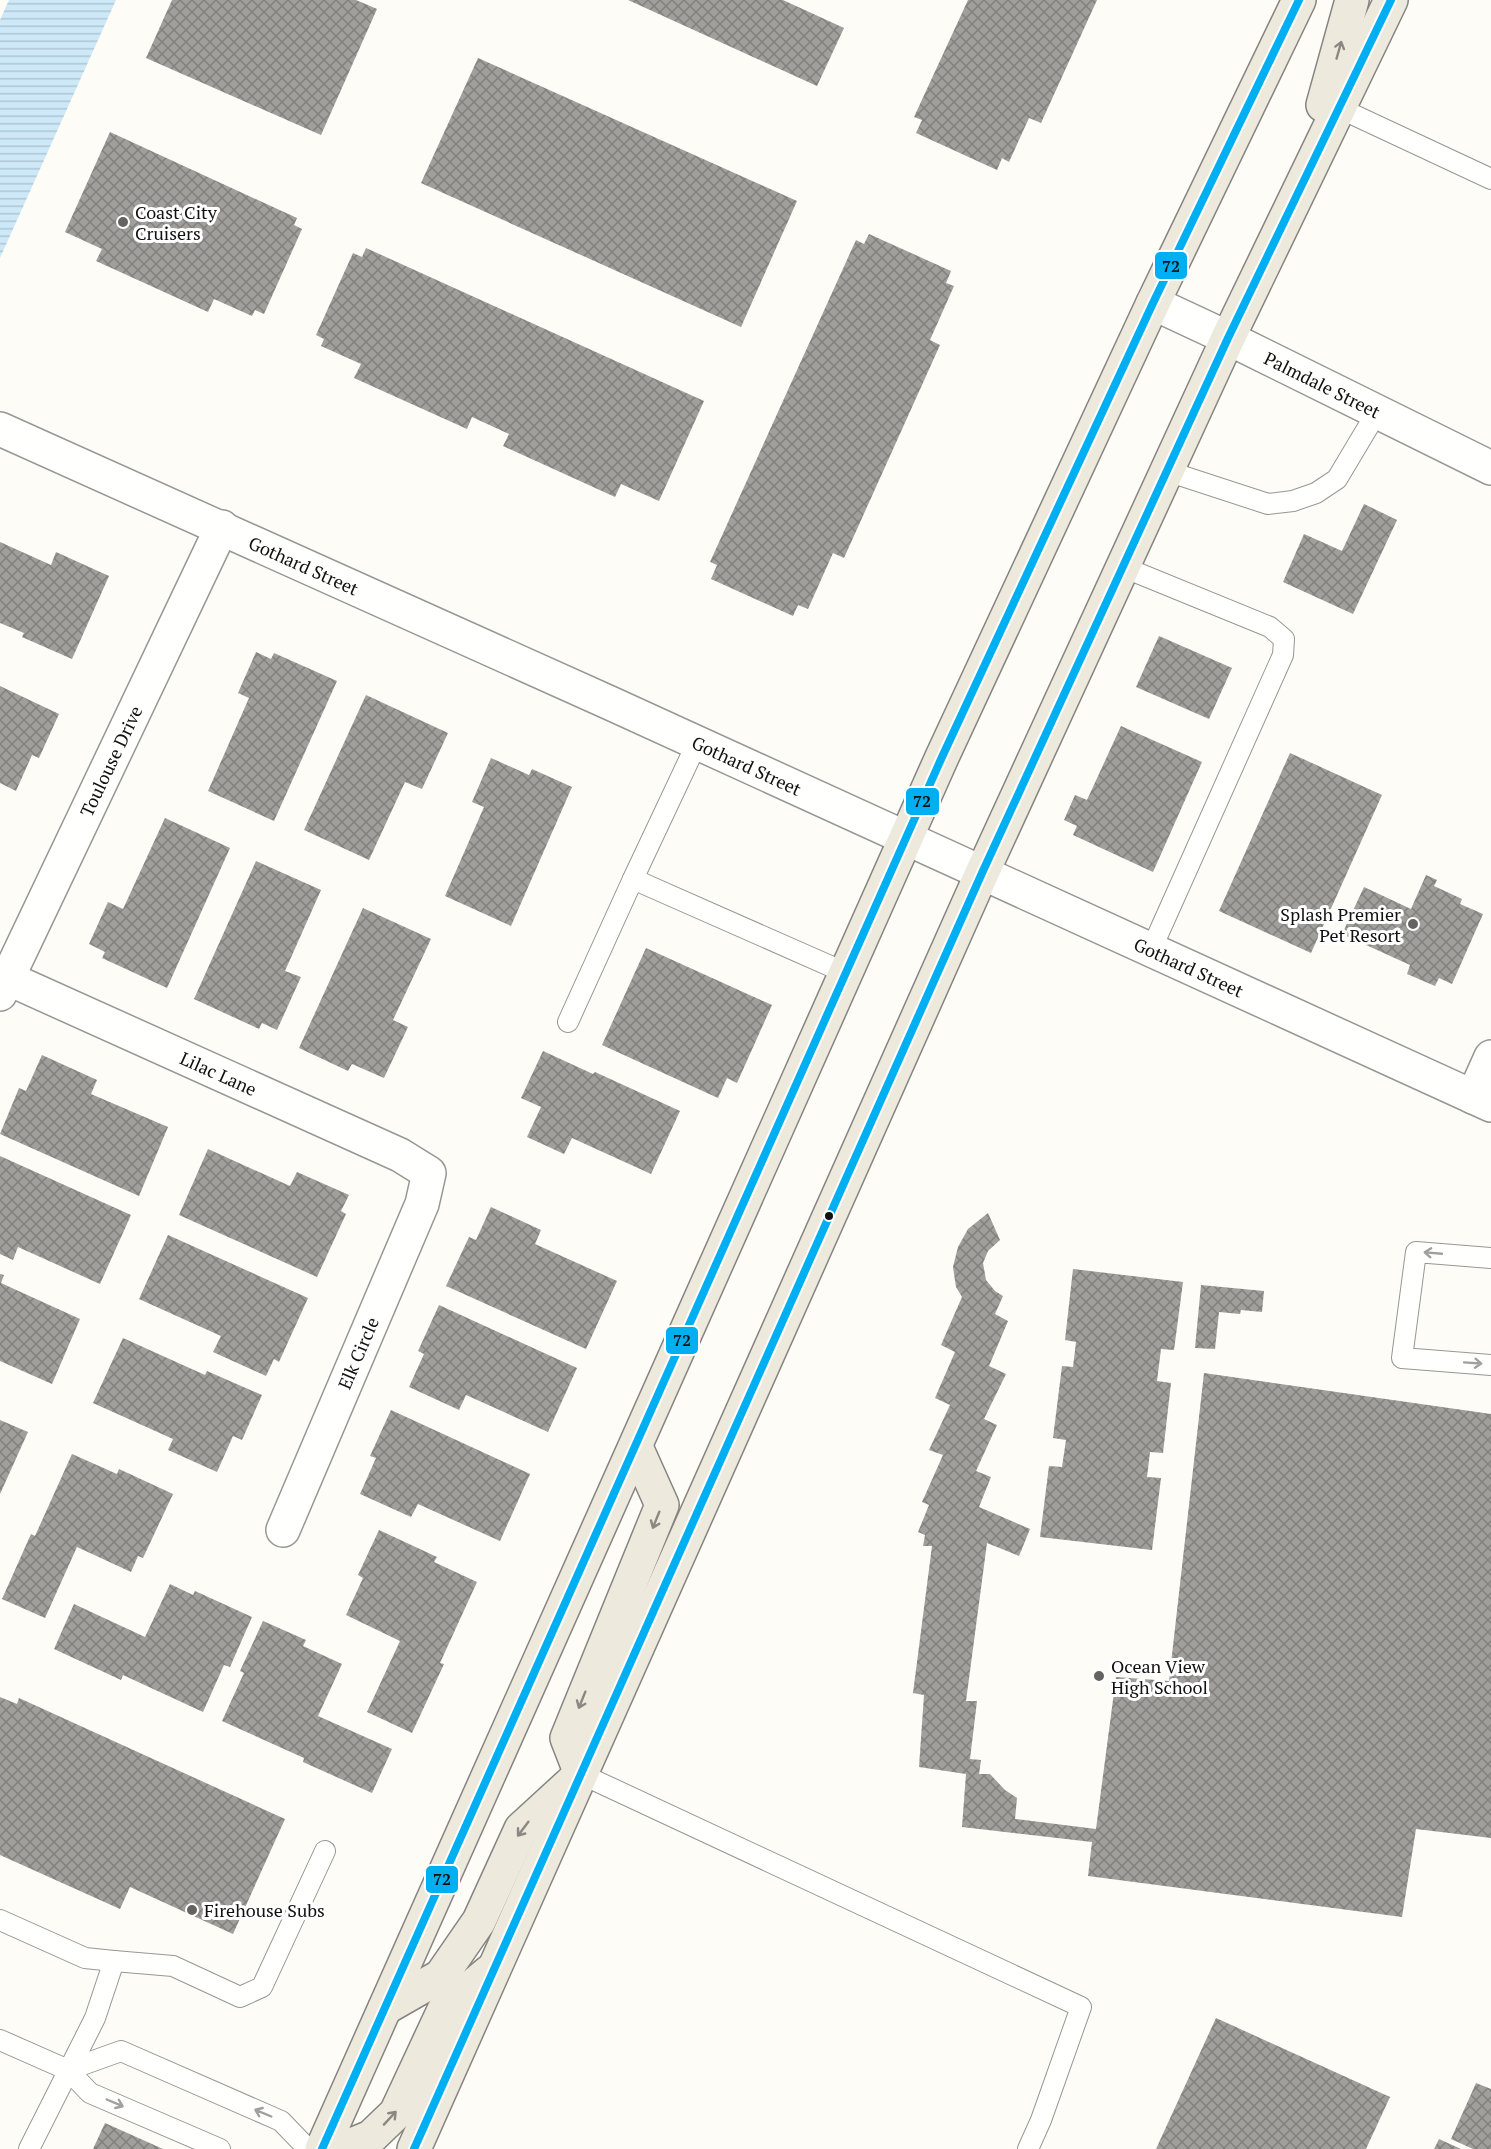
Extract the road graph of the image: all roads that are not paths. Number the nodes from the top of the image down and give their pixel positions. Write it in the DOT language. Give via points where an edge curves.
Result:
graph roads {
  1 [pos="1299,0"];
  2 [pos="1352,0"];
  3 [pos="1391,0"];
  4 [pos="1339,108"];
  5 [pos="1491,178"];
  6 [pos="1301,188"];
  7 [pos="1153,303"];
  8 [pos="1228,338"];
  9 [pos="1377,412"];
  10 [pos="0,429"];
  11 [pos="1488,460"];
  12 [pos="1167,471"];
  13 [pos="222,527"];
  14 [pos="1123,567"];
  15 [pos="697,743"];
  16 [pos="907,838"];
  17 [pos="982,873"];
  18 [pos="633,879"];
  19 [pos="1150,950"];
  20 [pos="846,973"];
  21 [pos="4,986"];
  22 [pos="568,1022"];
  23 [pos="1491,1057"];
  24 [pos="1482,1101"];
  25 [pos="429,1173"];
  26 [pos="1491,1258"];
  27 [pos="1491,1365"];
  28 [pos="636,1447"];
  29 [pos="283,1530"];
  30 [pos="580,1774"];
  31 [pos="325,1851"];
  32 [pos="0,1920"];
  33 [pos="114,1961"];
  34 [pos="495,1967"];
  35 [pos="385,2008"];
  36 [pos="0,2040"];
  37 [pos="68,2070"];
  38 [pos="29,2149"];
  39 [pos="220,2149"];
  40 [pos="308,2149"];
  41 [pos="322,2149"];
  42 [pos="342,2149"];
  43 [pos="414,2149"];
  44 [pos="1028,2149"];
  1 -- 7 [label="main road"];
  6 -- 2 [label="main road, one-way"];
  3 -- 4 [label="main road"];
  4 -- 5 [label="lane"];
  4 -- 6 [label="main road"];
  6 -- 8 [label="main road"];
  7 -- 8 [label="street, Palmdale Street"];
  7 -- 16 [label="main road"];
  8 -- 9 [label="street, Palmdale Street"];
  8 -- 12 [label="main road"];
  9 -- 11 [label="street, Palmdale Street"];
  9 -- 12 [label="lane" via="1337,479 1316,493 1293,501 1268,504"];
  10 -- 13 [label="street, Gothard Street"];
  12 -- 14 [label="main road"];
  13 -- 15 [label="street, Gothard Street"];
  13 -- 21 [label="street, Toulouse Drive"];
  14 -- 17 [label="main road"];
  14 -- 19 [label="lane" via="1270,627 1284,639 1283,655"];
  15 -- 16 [label="street, Gothard Street"];
  15 -- 18 [label="lane"];
  16 -- 17 [label="street, Gothard Street"];
  16 -- 20 [label="main road"];
  17 -- 19 [label="street, Gothard Street"];
  17 -- 30 [label="main road"];
  18 -- 20 [label="lane"];
  18 -- 22 [label="lane"];
  19 -- 24 [label="street, Gothard Street"];
  20 -- 28 [label="main road"];
  21 -- 25 [label="street, Lilac Lane" via="400,1155"];
  23 -- 24 [label="street"];
  25 -- 29 [label="street, Elk Circle" via="422,1204"];
  26 -- 27 [label="lane, one-way" via="1416,1252 1402,1358"];
  28 -- 30 [label="main road, one-way" via="662,1505 567,1738"];
  28 -- 35 [label="main road"];
  30 -- 34 [label="main road"];
  30 -- 35 [label="main road, one-way" via="521,1829 479,1921 441,1976"];
  30 -- 44 [label="lane" via="1081,2007"];
  31 -- 33 [label="lane" via="262,1987 240,1997 173,1966"];
  32 -- 33 [label="lane" via="85,1958"];
  33 -- 37 [label="lane" via="94,2018"];
  42 -- 34 [label="main road, one-way" via="371,2137 396,2113 444,2010"];
  34 -- 43 [label="main road"];
  35 -- 41 [label="main road"];
  36 -- 37 [label="lane"];
  37 -- 38 [label="lane"];
  37 -- 39 [label="lane, one-way" via="90,2092"];
  40 -- 37 [label="lane, one-way" via="281,2121 121,2051"];
}
